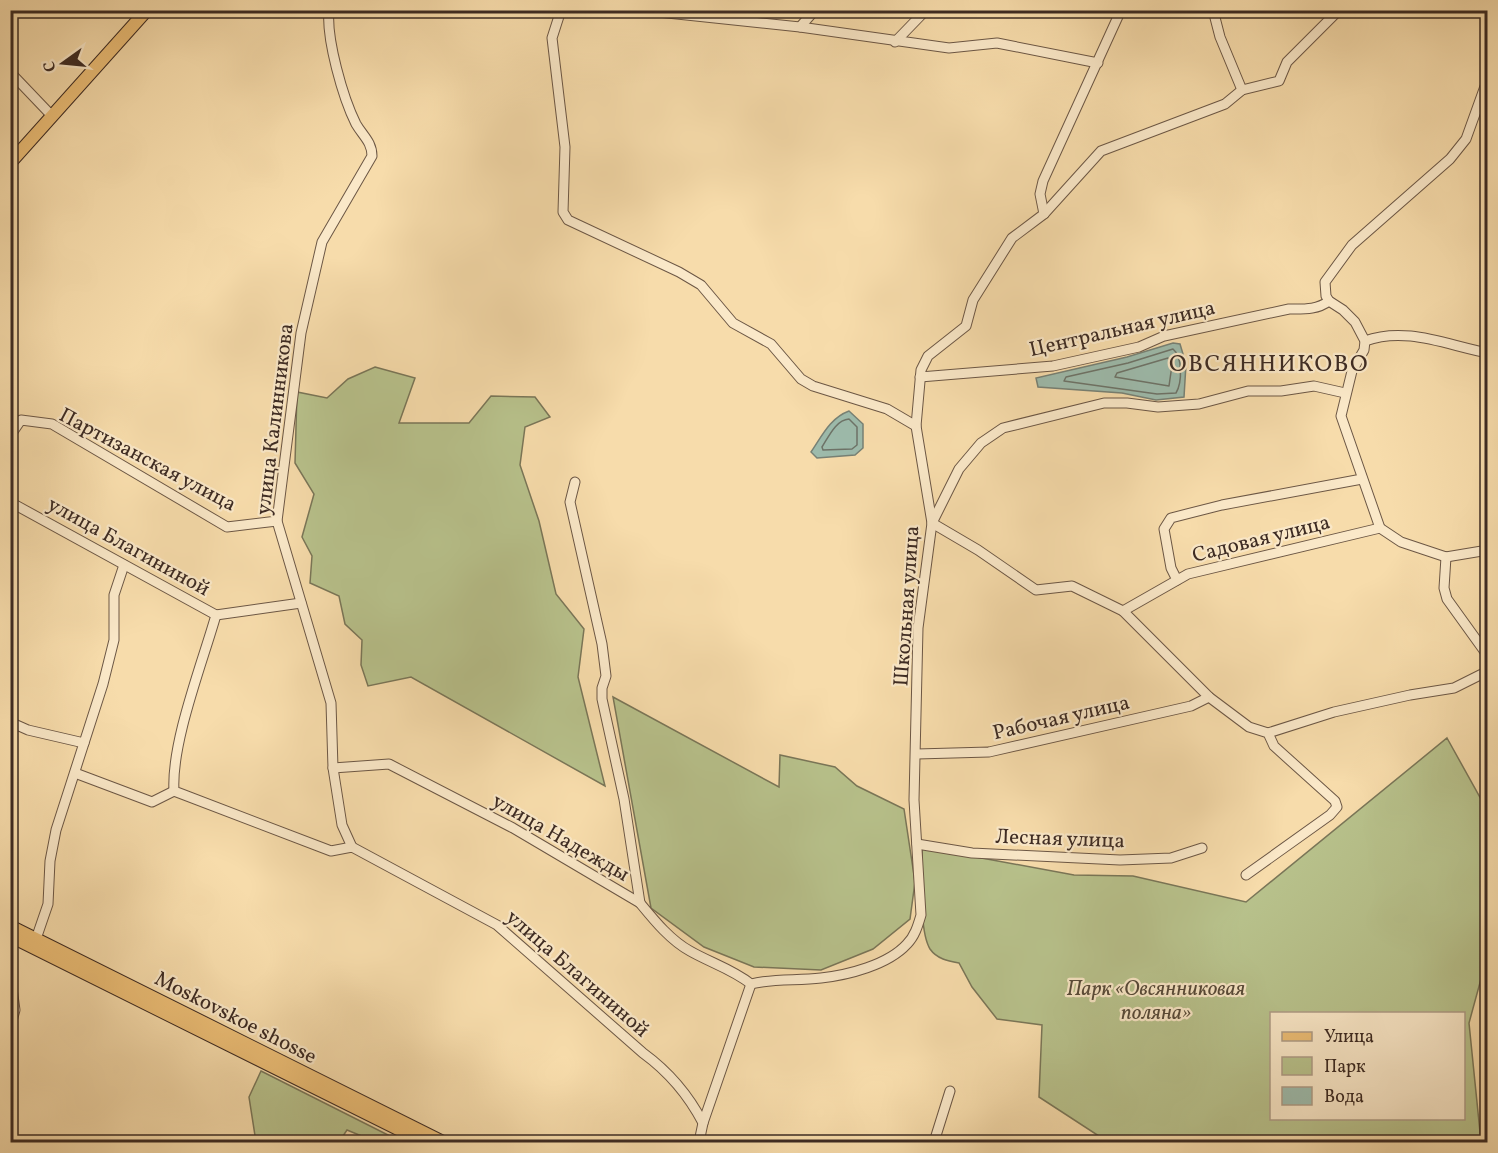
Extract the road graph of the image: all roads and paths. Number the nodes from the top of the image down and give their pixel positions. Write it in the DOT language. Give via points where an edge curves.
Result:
graph roads {
  1 [pos="147,10"];
  2 [pos="329,10"];
  3 [pos="561,10"];
  4 [pos="639,10"];
  5 [pos="815,10"];
  6 [pos="926,10"];
  7 [pos="1121,10"];
  8 [pos="1213,10"];
  9 [pos="1339,10"];
  10 [pos="699,13"];
  11 [pos="800,27"];
  12 [pos="895,42"];
  13 [pos="1098,63"];
  14 [pos="10,72"];
  15 [pos="1488,78"];
  16 [pos="1242,90"];
  17 [pos="52,116"];
  18 [pos="10,163"];
  19 [pos="1044,214"];
  20 [pos="1329,301"];
  21 [pos="1365,340"];
  22 [pos="1488,353"];
  23 [pos="920,378"];
  24 [pos="1345,393"];
  25 [pos="916,426"];
  26 [pos="10,436"];
  27 [pos="1362,479"];
  28 [pos="575,482"];
  29 [pos="10,502"];
  30 [pos="277,520"];
  31 [pos="932,523"];
  32 [pos="1380,528"];
  33 [pos="1488,550"];
  34 [pos="1446,557"];
  35 [pos="124,565"];
  36 [pos="1177,580"];
  37 [pos="301,603"];
  38 [pos="1123,611"];
  39 [pos="216,615"];
  40 [pos="1488,656"];
  41 [pos="1488,671"];
  42 [pos="1209,697"];
  43 [pos="10,722"];
  44 [pos="1268,733"];
  45 [pos="84,743"];
  46 [pos="917,754"];
  47 [pos="333,768"];
  48 [pos="75,773"];
  49 [pos="174,791"];
  50 [pos="917,844"];
  51 [pos="352,847"];
  52 [pos="1202,848"];
  53 [pos="1246,875"];
  54 [pos="640,903"];
  55 [pos="12,934"];
  56 [pos="36,939"];
  57 [pos="10,974"];
  58 [pos="751,984"];
  59 [pos="10,1028"];
  60 [pos="950,1091"];
  61 [pos="703,1123"];
  62 [pos="424,1143"];
  63 [pos="443,1143"];
  64 [pos="699,1143"];
  65 [pos="934,1143"];
  1 -- 17 [label="main road"];
  2 -- 30 [label="street, улица Калинникова" via="332,52 356,122 372,145 372,156 319,252 301,333"];
  3 -- 25 [label="street" via="552,38 566,147 563,212 568,220 701,285 733,323 771,344 801,379 887,409"];
  4 -- 10 [label="street"];
  5 -- 11 [label="street"];
  6 -- 12 [label="street"];
  7 -- 13 [label="street"];
  8 -- 16 [label="street"];
  9 -- 16 [label="street" via="1287,62 1279,81"];
  10 -- 11 [label="street"];
  11 -- 12 [label="street"];
  12 -- 13 [label="street" via="949,48 997,43"];
  13 -- 19 [label="street" via="1043,181 1040,194"];
  14 -- 17 [label="street"];
  15 -- 20 [label="street" via="1466,139 1450,159 1352,245 1325,282"];
  16 -- 19 [label="street" via="1225,104 1101,151"];
  17 -- 18 [label="main road"];
  19 -- 23 [label="street" via="1012,238 973,300 966,326 928,356"];
  20 -- 21 [label="street" via="1355,322"];
  20 -- 23 [label="street, Центральная улица" via="1309,310 1289,309 1164,336 1139,347 1053,366"];
  21 -- 22 [label="street" via="1399,333"];
  21 -- 24 [label="street"];
  23 -- 25 [label="street, Школьная улица"];
  24 -- 27 [label="street" via="1341,416"];
  24 -- 31 [label="street" via="1314,386 1248,391 1199,404 1104,404 1002,428 981,443 959,469"];
  25 -- 31 [label="street, Школьная улица"];
  26 -- 30 [label="street, Партизанская улица" via="21,420 52,424 227,527"];
  27 -- 32 [label="street"];
  27 -- 36 [label="street" via="1171,518 1164,529"];
  28 -- 54 [label="street" via="570,502 602,644 606,676 602,699 624,799"];
  29 -- 35 [label="street, улица Благининой"];
  30 -- 37 [label="street, улица Калинникова"];
  31 -- 38 [label="street" via="1036,590 1072,586"];
  31 -- 46 [label="street, Школьная улица" via="918,628"];
  32 -- 34 [label="street" via="1401,542"];
  32 -- 36 [label="street, Садовая улица" via="1188,574"];
  33 -- 34 [label="street"];
  34 -- 40 [label="street" via="1447,599"];
  35 -- 39 [label="street, улица Благининой"];
  35 -- 45 [label="street" via="114,595 114,640"];
  36 -- 38 [label="street, Садовая улица"];
  37 -- 39 [label="street"];
  37 -- 47 [label="street, улица Калинникова" via="331,703"];
  38 -- 42 [label="street"];
  39 -- 49 [label="street, улица Благининой" via="179,743"];
  41 -- 44 [label="street" via="1454,688 1334,712"];
  42 -- 44 [label="street" via="1249,727"];
  42 -- 46 [label="street, Рабочая улица" via="1191,706 989,752"];
  43 -- 45 [label="street"];
  44 -- 53 [label="street" via="1274,746 1337,807"];
  45 -- 48 [label="street"];
  46 -- 50 [label="street, Школьная улица"];
  47 -- 51 [label="street, улица Калинникова" via="342,825"];
  47 -- 54 [label="street, улица Надежды" via="388,765 513,828"];
  48 -- 49 [label="street" via="152,802"];
  48 -- 56 [label="street" via="56,830 48,904"];
  49 -- 51 [label="street, улица Благининой" via="331,851"];
  50 -- 52 [label="street, Лесная улица" via="983,854 1120,860 1171,858"];
  50 -- 58 [label="street, Школьная улица" via="921,915 907,945 873,964 831,976"];
  51 -- 61 [label="street, улица Благининой" via="496,924 664,1068 692,1101"];
  54 -- 58 [label="street, улица Надежды" via="687,949 734,970"];
  55 -- 56 [label="main road, Moskovskoe shosse"];
  55 -- 62 [label="main road, Moskovskoe shosse"];
  56 -- 63 [label="main road, Moskovskoe shosse"];
  57 -- 59 [label="street" via="15,1010"];
  58 -- 61 [label="street"];
  60 -- 65 [label="street"];
  61 -- 64 [label="street"];
}
